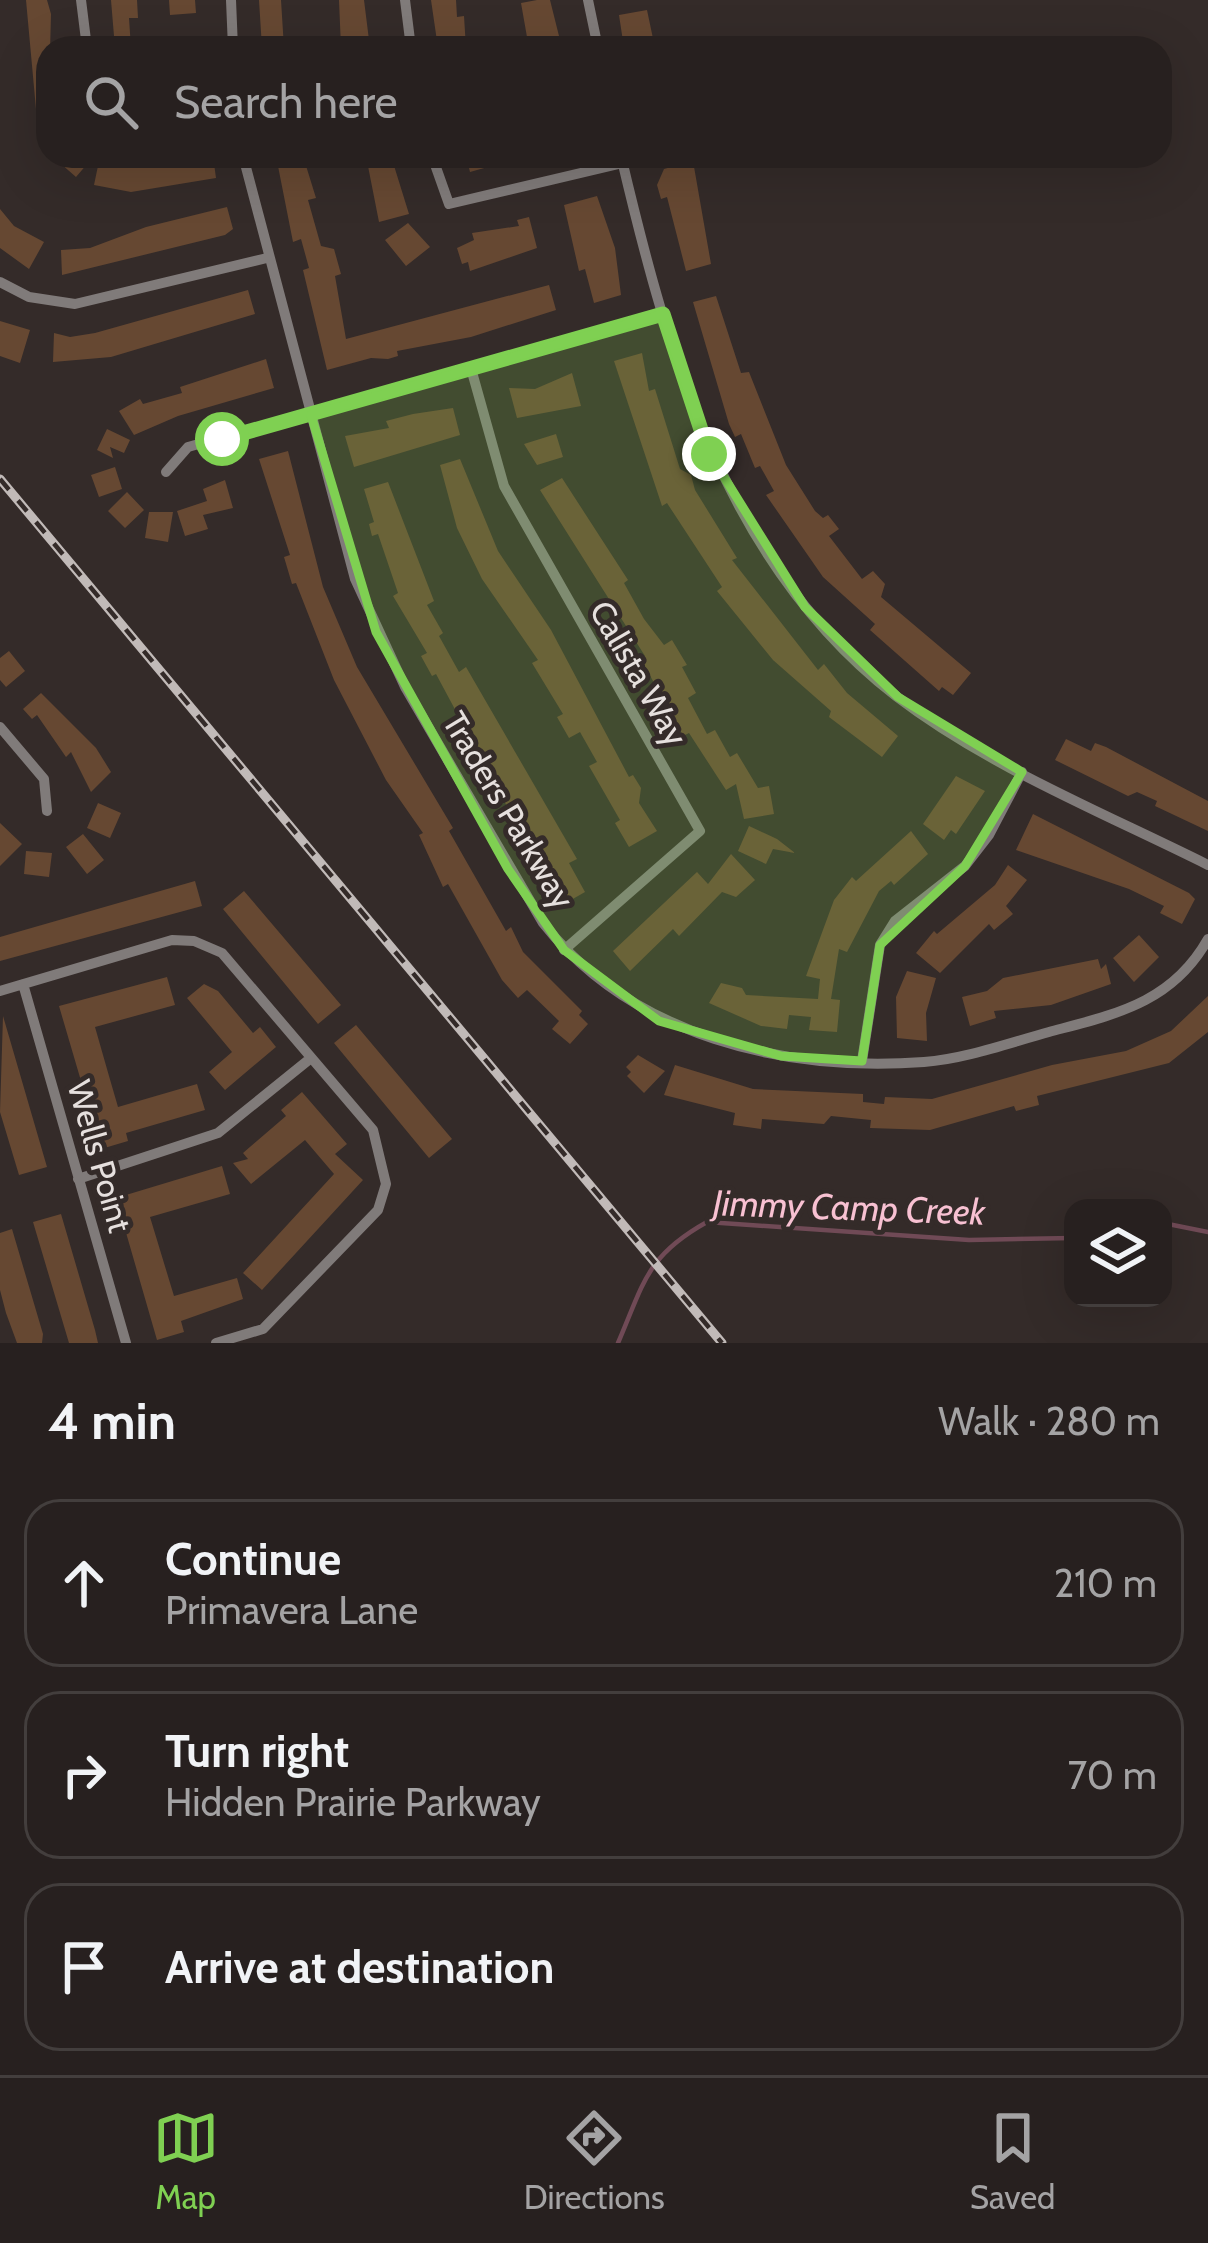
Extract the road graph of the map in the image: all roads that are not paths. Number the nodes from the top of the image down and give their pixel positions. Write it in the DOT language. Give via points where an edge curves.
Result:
graph roads {
  1 [pos="81,0"];
  2 [pos="231,0"];
  3 [pos="405,0"];
  4 [pos="588,0"];
  5 [pos="86,36"];
  6 [pos="232,36"];
  7 [pos="410,36"];
  8 [pos="596,36"];
  9 [pos="246,168"];
  10 [pos="436,168"];
  11 [pos="591,168"];
  12 [pos="624,168"];
  13 [pos="267,258"];
  14 [pos="0,282"];
  15 [pos="663,314"];
  16 [pos="472,372"];
  17 [pos="311,415"];
  18 [pos="166,472"];
  19 [pos="0,727"];
  20 [pos="1022,772"];
  21 [pos="46,811"];
  22 [pos="1208,865"];
  23 [pos="1208,939"];
  24 [pos="564,950"];
  25 [pos="23,984"];
  26 [pos="0,991"];
  27 [pos="311,1058"];
  28 [pos="862,1061"];
  29 [pos="78,1179"];
  30 [pos="127,1343"];
  31 [pos="216,1343"];
  1 -- 5 [label="street"];
  2 -- 6 [label="street"];
  3 -- 7 [label="street"];
  4 -- 8 [label="street"];
  9 -- 13 [label="street, Traders Parkway"];
  10 -- 11 [label="street" via="449,204"];
  12 -- 15 [label="street"];
  13 -- 14 [label="street" via="75,304 29,297"];
  13 -- 17 [label="street, Traders Parkway"];
  15 -- 16 [label="street"];
  15 -- 20 [label="street" via="709,454 806,607 898,697"];
  16 -- 17 [label="street"];
  16 -- 24 [label="street, Calista Way" via="503,486 700,832"];
  17 -- 18 [label="street" via="188,447"];
  17 -- 24 [label="street, Traders Parkway" via="376,632 508,869"];
  19 -- 21 [label="street" via="44,779"];
  20 -- 22 [label="street"];
  20 -- 28 [label="street" via="965,866 895,921 880,945"];
  23 -- 28 [label="street, Traders Parkway" via="1192,968 1137,1008 928,1062"];
  24 -- 28 [label="street, Traders Parkway" via="659,1021 781,1056"];
  25 -- 26 [label="street"];
  25 -- 27 [label="street" via="172,940 194,941 222,953"];
  25 -- 29 [label="street, Wells Point"];
  27 -- 29 [label="street" via="218,1133"];
  27 -- 31 [label="street" via="373,1130 386,1184 378,1210 263,1329"];
  29 -- 30 [label="street, Wells Point"];
}
